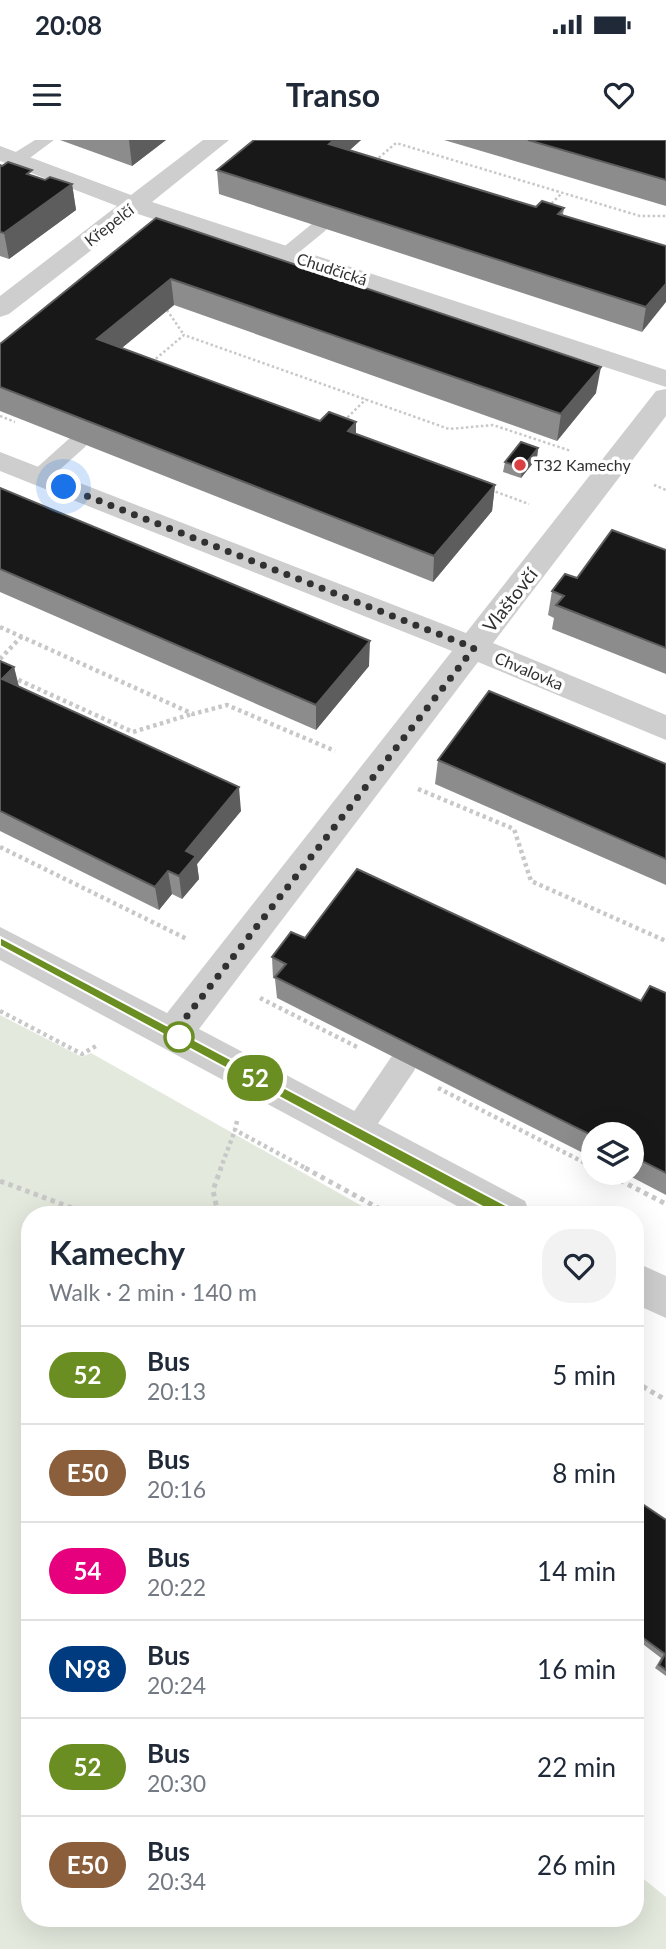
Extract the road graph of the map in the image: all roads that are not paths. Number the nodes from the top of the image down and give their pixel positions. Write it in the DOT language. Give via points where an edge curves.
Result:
graph roads {
  1 [pos="46,140"];
  2 [pos="217,140"];
  3 [pos="9,156"];
  4 [pos="136,205"];
  5 [pos="319,227"];
  6 [pos="286,254"];
  7 [pos="0,309"];
  8 [pos="666,379"];
  9 [pos="666,397"];
  10 [pos="78,442"];
  11 [pos="0,461"];
  12 [pos="39,477"];
  13 [pos="474,648"];
  14 [pos="666,728"];
  15 [pos="0,942"];
  16 [pos="173,1034"];
  17 [pos="402,1065"];
  18 [pos="356,1132"];
  19 [pos="495,1206"];
  20 [pos="644,1287"];
  21 [pos="666,1298"];
  1 -- 3 [label="lane"];
  2 -- 4 [label="street, Křepelčí"];
  3 -- 4 [label="street, Chudčická"];
  4 -- 6 [label="street, Chudčická"];
  4 -- 7 [label="street, Křepelčí"];
  5 -- 6 [label="lane"];
  6 -- 8 [label="street, Chudčická"];
  9 -- 13 [label="street, Vlaštovčí"];
  10 -- 12 [label="lane"];
  11 -- 12 [label="street, Chvalovka"];
  12 -- 13 [label="street, Chvalovka"];
  13 -- 14 [label="street, Chvalovka"];
  13 -- 16 [label="street, Vlaštovčí"];
  15 -- 16 [label="street"];
  16 -- 18 [label="street"];
  17 -- 18 [label="lane"];
  18 -- 19 [label="street"];
  20 -- 21 [label="street"];
}
